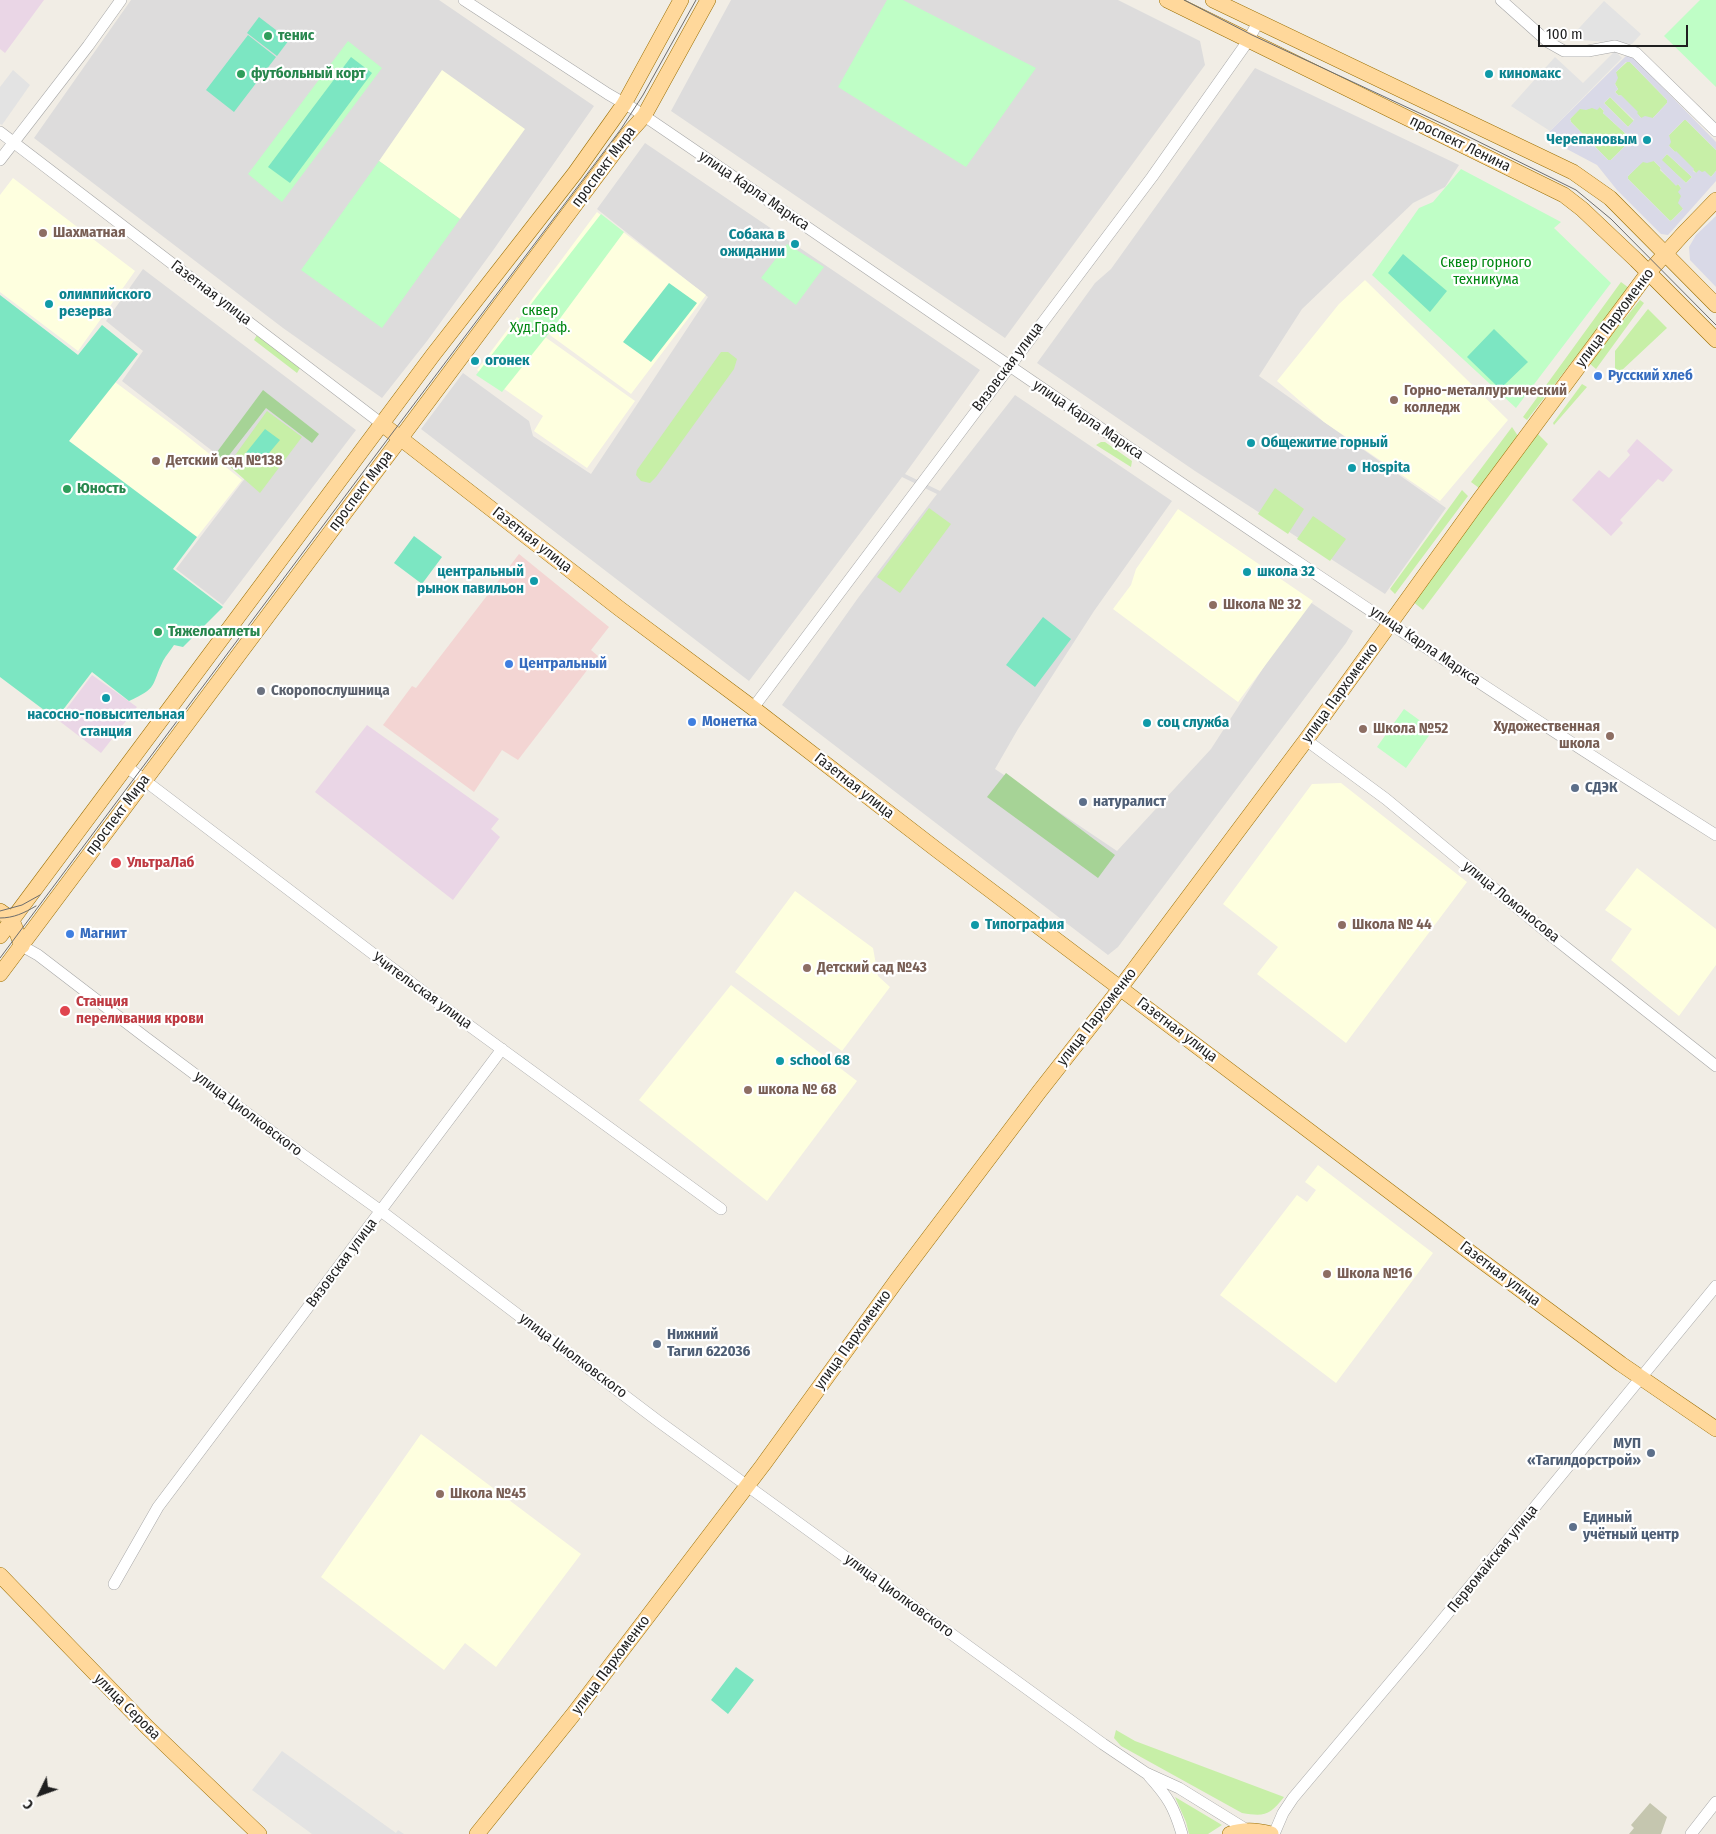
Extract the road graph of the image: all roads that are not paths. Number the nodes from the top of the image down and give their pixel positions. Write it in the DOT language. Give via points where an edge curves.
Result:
graph roads {
  1 [pos="121,0"];
  2 [pos="464,0"];
  3 [pos="681,0"];
  4 [pos="708,0"];
  5 [pos="1167,0"];
  6 [pos="1213,0"];
  7 [pos="1501,0"];
  8 [pos="1258,22"];
  9 [pos="1248,41"];
  10 [pos="624,104"];
  11 [pos="644,116"];
  12 [pos="1716,131"];
  13 [pos="0,132"];
  14 [pos="14,143"];
  15 [pos="0,160"];
  16 [pos="1716,200"];
  17 [pos="1664,254"];
  18 [pos="1648,273"];
  19 [pos="1716,305"];
  20 [pos="1716,340"];
  21 [pos="1010,366"];
  22 [pos="382,424"];
  23 [pos="401,438"];
  24 [pos="1390,623"];
  25 [pos="753,708"];
  26 [pos="1306,740"];
  27 [pos="127,767"];
  28 [pos="144,780"];
  29 [pos="1716,835"];
  30 [pos="6,915"];
  31 [pos="0,937"];
  32 [pos="22,946"];
  33 [pos="0,974"];
  34 [pos="1120,987"];
  35 [pos="502,1049"];
  36 [pos="1716,1066"];
  37 [pos="721,1209"];
  38 [pos="381,1211"];
  39 [pos="1716,1286"];
  40 [pos="1641,1378"];
  41 [pos="1716,1429"];
  42 [pos="746,1485"];
  43 [pos="0,1576"];
  44 [pos="114,1584"];
  45 [pos="1146,1773"];
  46 [pos="1716,1802"];
  47 [pos="1247,1830"];
  48 [pos="260,1834"];
  49 [pos="477,1834"];
  50 [pos="1182,1834"];
  51 [pos="1230,1834"];
  52 [pos="1273,1834"];
  53 [pos="1691,1834"];
  1 -- 14 [label="street"];
  2 -- 10 [label="street, улица Карла Маркса"];
  3 -- 10 [label="main road, проспект Мира"];
  4 -- 11 [label="main road, проспект Мира"];
  5 -- 9 [label="main road, проспект Ленина"];
  6 -- 8 [label="main road, проспект Ленина"];
  7 -- 12 [label="street" via="1548,42 1564,51 1615,46 1636,54"];
  8 -- 9 [label="street, Вязовская улица"];
  8 -- 17 [label="main road, проспект Ленина" via="1573,172 1610,198"];
  9 -- 18 [label="main road, проспект Ленина" via="1564,196 1582,209"];
  9 -- 21 [label="street, Вязовская улица" via="1152,177"];
  10 -- 11 [label="street, улица Карла Маркса"];
  10 -- 22 [label="main road, проспект Мира" via="575,173"];
  11 -- 21 [label="street, улица Карла Маркса"];
  11 -- 23 [label="main road, проспект Мира"];
  13 -- 14 [label="street, Газетная улица"];
  14 -- 15 [label="street"];
  14 -- 22 [label="street, Газетная улица"];
  16 -- 17 [label="main road, улица Пархоменко"];
  17 -- 18 [label="main road, улица Пархоменко"];
  17 -- 19 [label="main road, проспект Ленина"];
  18 -- 20 [label="main road, проспект Ленина"];
  18 -- 24 [label="main road, улица Пархоменко"];
  21 -- 24 [label="street, улица Карла Маркса"];
  21 -- 25 [label="street, Вязовская улица"];
  22 -- 23 [label="main road, Газетная улица"];
  22 -- 27 [label="main road, проспект Мира"];
  23 -- 25 [label="main road, Газетная улица" via="612,603"];
  23 -- 28 [label="main road, проспект Мира"];
  24 -- 26 [label="main road, улица Пархоменко"];
  24 -- 29 [label="street, улица Карла Маркса"];
  25 -- 34 [label="main road, Газетная улица"];
  26 -- 34 [label="main road, улица Пархоменко"];
  26 -- 36 [label="street, улица Ломоносова" via="1386,799"];
  27 -- 28 [label="street, Учительская улица"];
  27 -- 30 [label="main road, проспект Мира"];
  28 -- 32 [label="main road, проспект Мира"];
  28 -- 35 [label="street, Учительская улица"];
  30 -- 31 [label="main road, проспект Мира"];
  30 -- 32 [label="main road"];
  31 -- 32 [label="main road, улица Циолковского"];
  32 -- 33 [label="main road, проспект Мира"];
  32 -- 38 [label="street, улица Циолковского"];
  34 -- 40 [label="main road, Газетная улица"];
  34 -- 42 [label="main road, улица Пархоменко" via="896,1280"];
  35 -- 37 [label="street, Учительская улица"];
  35 -- 38 [label="street, Вязовская улица"];
  38 -- 42 [label="street, улица Циолковского"];
  38 -- 44 [label="street, Вязовская улица" via="158,1507"];
  39 -- 40 [label="street, Первомайская улица"];
  40 -- 41 [label="main road, Газетная улица"];
  40 -- 52 [label="street, Первомайская улица" via="1293,1798"];
  42 -- 45 [label="street, улица Циолковского"];
  42 -- 49 [label="main road, улица Пархоменко" via="572,1716"];
  43 -- 48 [label="main road, улица Серова" via="141,1721"];
  45 -- 47 [label="street, улица Циолковского" via="1179,1788"];
  45 -- 50 [label="street, улица Циолковского" via="1166,1794"];
  46 -- 53 [label="street"];
  47 -- 51 [label="main road"];
  47 -- 52 [label="main road"];
}
